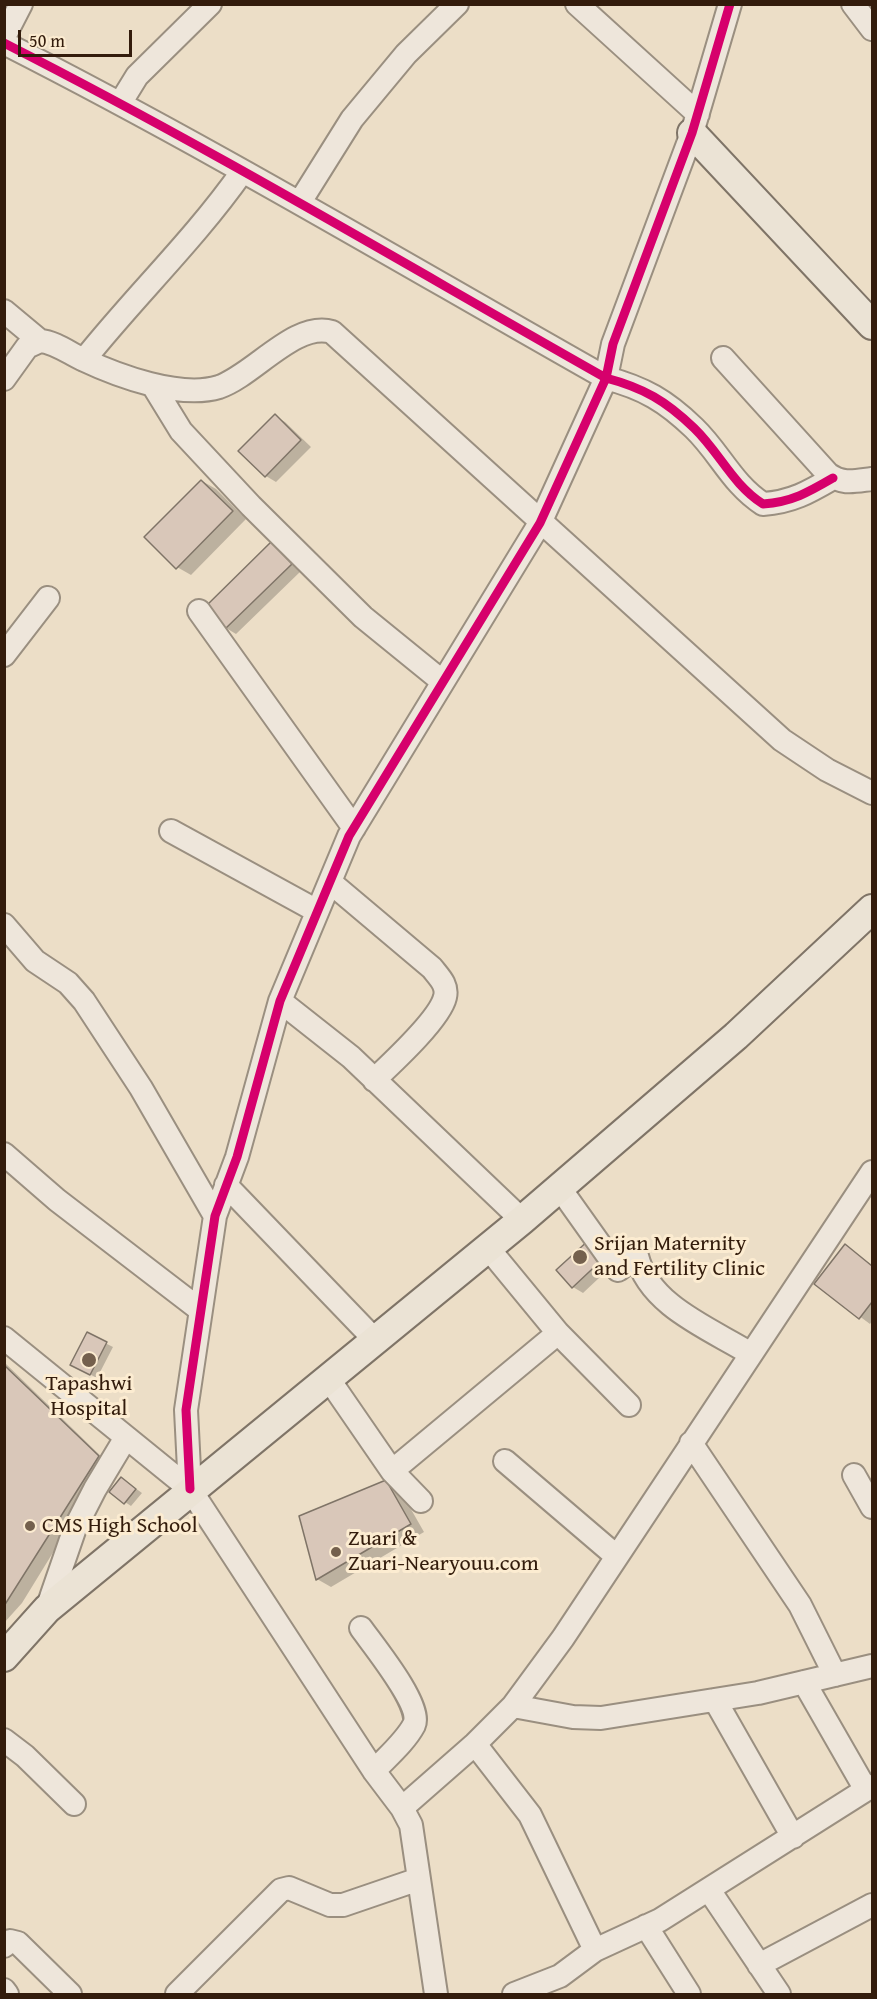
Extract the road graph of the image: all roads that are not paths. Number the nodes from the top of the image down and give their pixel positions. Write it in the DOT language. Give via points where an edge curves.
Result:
graph roads {
  1 [pos="21,4"];
  2 [pos="210,4"];
  3 [pos="457,4"];
  4 [pos="577,4"];
  5 [pos="730,4"];
  6 [pos="853,4"];
  7 [pos="873,29"];
  8 [pos="4,37"];
  9 [pos="4,43"];
  10 [pos="121,102"];
  11 [pos="695,124"];
  12 [pos="242,172"];
  13 [pos="300,202"];
  14 [pos="4,311"];
  15 [pos="873,325"];
  16 [pos="40,341"];
  17 [pos="723,358"];
  18 [pos="84,360"];
  19 [pos="606,378"];
  20 [pos="4,379"];
  21 [pos="154,387"];
  22 [pos="833,478"];
  23 [pos="873,479"];
  24 [pos="540,523"];
  25 [pos="48,598"];
  26 [pos="199,611"];
  27 [pos="4,655"];
  28 [pos="443,682"];
  29 [pos="873,793"];
  30 [pos="354,828"];
  31 [pos="171,831"];
  32 [pos="330,882"];
  33 [pos="873,909"];
  34 [pos="317,911"];
  35 [pos="4,926"];
  36 [pos="280,1001"];
  37 [pos="374,1080"];
  38 [pos="4,1154"];
  39 [pos="873,1172"];
  40 [pos="226,1185"];
  41 [pos="559,1187"];
  42 [pos="215,1216"];
  43 [pos="522,1220"];
  44 [pos="488,1248"];
  45 [pos="199,1309"];
  46 [pos="558,1333"];
  47 [pos="4,1338"];
  48 [pos="375,1340"];
  49 [pos="751,1354"];
  50 [pos="328,1378"];
  51 [pos="629,1405"];
  52 [pos="125,1439"];
  53 [pos="691,1443"];
  54 [pos="505,1461"];
  55 [pos="392,1471"];
  56 [pos="854,1475"];
  57 [pos="190,1489"];
  58 [pos="422,1501"];
  59 [pos="873,1507"];
  60 [pos="615,1555"];
  61 [pos="47,1609"];
  62 [pos="361,1628"];
  63 [pos="8,1644"];
  64 [pos="873,1666"];
  65 [pos="835,1675"];
  66 [pos="804,1682"];
  67 [pos="715,1700"];
  68 [pos="513,1706"];
  69 [pos="4,1740"];
  70 [pos="475,1744"];
  71 [pos="374,1771"];
  72 [pos="869,1788"];
  73 [pos="74,1804"];
  74 [pos="402,1808"];
  75 [pos="793,1837"];
  76 [pos="419,1879"];
  77 [pos="710,1890"];
  78 [pos="873,1905"];
  79 [pos="646,1926"];
  80 [pos="4,1946"];
  81 [pos="596,1950"];
  82 [pos="759,1965"];
  83 [pos="566,1985"];
  84 [pos="4,1990"];
  85 [pos="7,1995"];
  86 [pos="70,1995"];
  87 [pos="177,1995"];
  88 [pos="436,1995"];
  89 [pos="514,1995"];
  90 [pos="689,1995"];
  91 [pos="779,1995"];
  1 -- 8 [label="street"];
  2 -- 10 [label="street" via="137,76"];
  3 -- 13 [label="street" via="406,54 352,119"];
  4 -- 11 [label="street"];
  5 -- 11 [label="street"];
  6 -- 7 [label="street"];
  9 -- 10 [label="street"];
  10 -- 12 [label="street"];
  11 -- 15 [label="main road"];
  11 -- 19 [label="street" via="613,344"];
  12 -- 13 [label="street"];
  12 -- 18 [label="street" via="185,246 121,313"];
  13 -- 19 [label="street"];
  14 -- 16 [label="street"];
  16 -- 18 [label="street"];
  16 -- 20 [label="street" via="27,347"];
  17 -- 22 [label="street"];
  18 -- 21 [label="street"];
  19 -- 22 [label="street" via="636,386 654,396 695,429 734,480 763,504 801,497"];
  19 -- 24 [label="street"];
  21 -- 24 [label="street" via="219,387 305,332 332,332"];
  21 -- 28 [label="street" via="181,431 251,507 363,617"];
  22 -- 23 [label="street" via="846,482"];
  24 -- 28 [label="street"];
  24 -- 29 [label="street" via="782,740 827,770"];
  25 -- 27 [label="street"];
  26 -- 30 [label="street"];
  28 -- 30 [label="street"];
  30 -- 32 [label="street"];
  31 -- 34 [label="street"];
  32 -- 34 [label="street"];
  32 -- 37 [label="street" via="444,982 446,996 439,1011"];
  33 -- 41 [label="main road" via="736,1036"];
  34 -- 36 [label="street"];
  35 -- 42 [label="street" via="35,961 68,984 84,1001 141,1088"];
  36 -- 37 [label="street"];
  36 -- 40 [label="street"];
  37 -- 43 [label="street"];
  38 -- 45 [label="street" via="57,1200"];
  39 -- 49 [label="street"];
  40 -- 42 [label="street"];
  40 -- 48 [label="street"];
  41 -- 43 [label="main road"];
  41 -- 49 [label="street" via="618,1270 637,1256 641,1273 667,1303"];
  42 -- 45 [label="street"];
  43 -- 44 [label="main road"];
  44 -- 46 [label="street"];
  44 -- 48 [label="main road"];
  45 -- 57 [label="street" via="186,1410"];
  46 -- 51 [label="street"];
  46 -- 55 [label="street"];
  47 -- 52 [label="street"];
  48 -- 50 [label="main road"];
  49 -- 53 [label="street"];
  50 -- 55 [label="street"];
  50 -- 57 [label="main road"];
  52 -- 57 [label="street"];
  52 -- 61 [label="street" via="75,1528"];
  53 -- 60 [label="street"];
  53 -- 65 [label="street" via="804,1611"];
  54 -- 60 [label="street"];
  55 -- 58 [label="street"];
  56 -- 59 [label="street"];
  57 -- 61 [label="main road"];
  57 -- 71 [label="street"];
  60 -- 68 [label="street"];
  61 -- 63 [label="main road"];
  62 -- 71 [label="street" via="403,1689 415,1714 415,1723"];
  64 -- 65 [label="street"];
  65 -- 66 [label="street"];
  66 -- 67 [label="street"];
  66 -- 72 [label="street"];
  67 -- 68 [label="street" via="602,1718"];
  67 -- 75 [label="street"];
  68 -- 70 [label="street"];
  69 -- 73 [label="street"];
  70 -- 74 [label="street"];
  70 -- 81 [label="street" via="530,1815"];
  71 -- 74 [label="street"];
  72 -- 75 [label="street"];
  74 -- 76 [label="street" via="411,1825"];
  75 -- 77 [label="street"];
  76 -- 87 [label="street" via="343,1905 330,1905 289,1888 281,1890"];
  76 -- 88 [label="street"];
  77 -- 79 [label="street"];
  77 -- 82 [label="street"];
  78 -- 82 [label="street"];
  79 -- 81 [label="street"];
  79 -- 90 [label="street"];
  80 -- 86 [label="street" via="10,1941 18,1943"];
  81 -- 83 [label="street"];
  82 -- 91 [label="street"];
  83 -- 89 [label="street"];
  84 -- 85 [label="street"];
}
